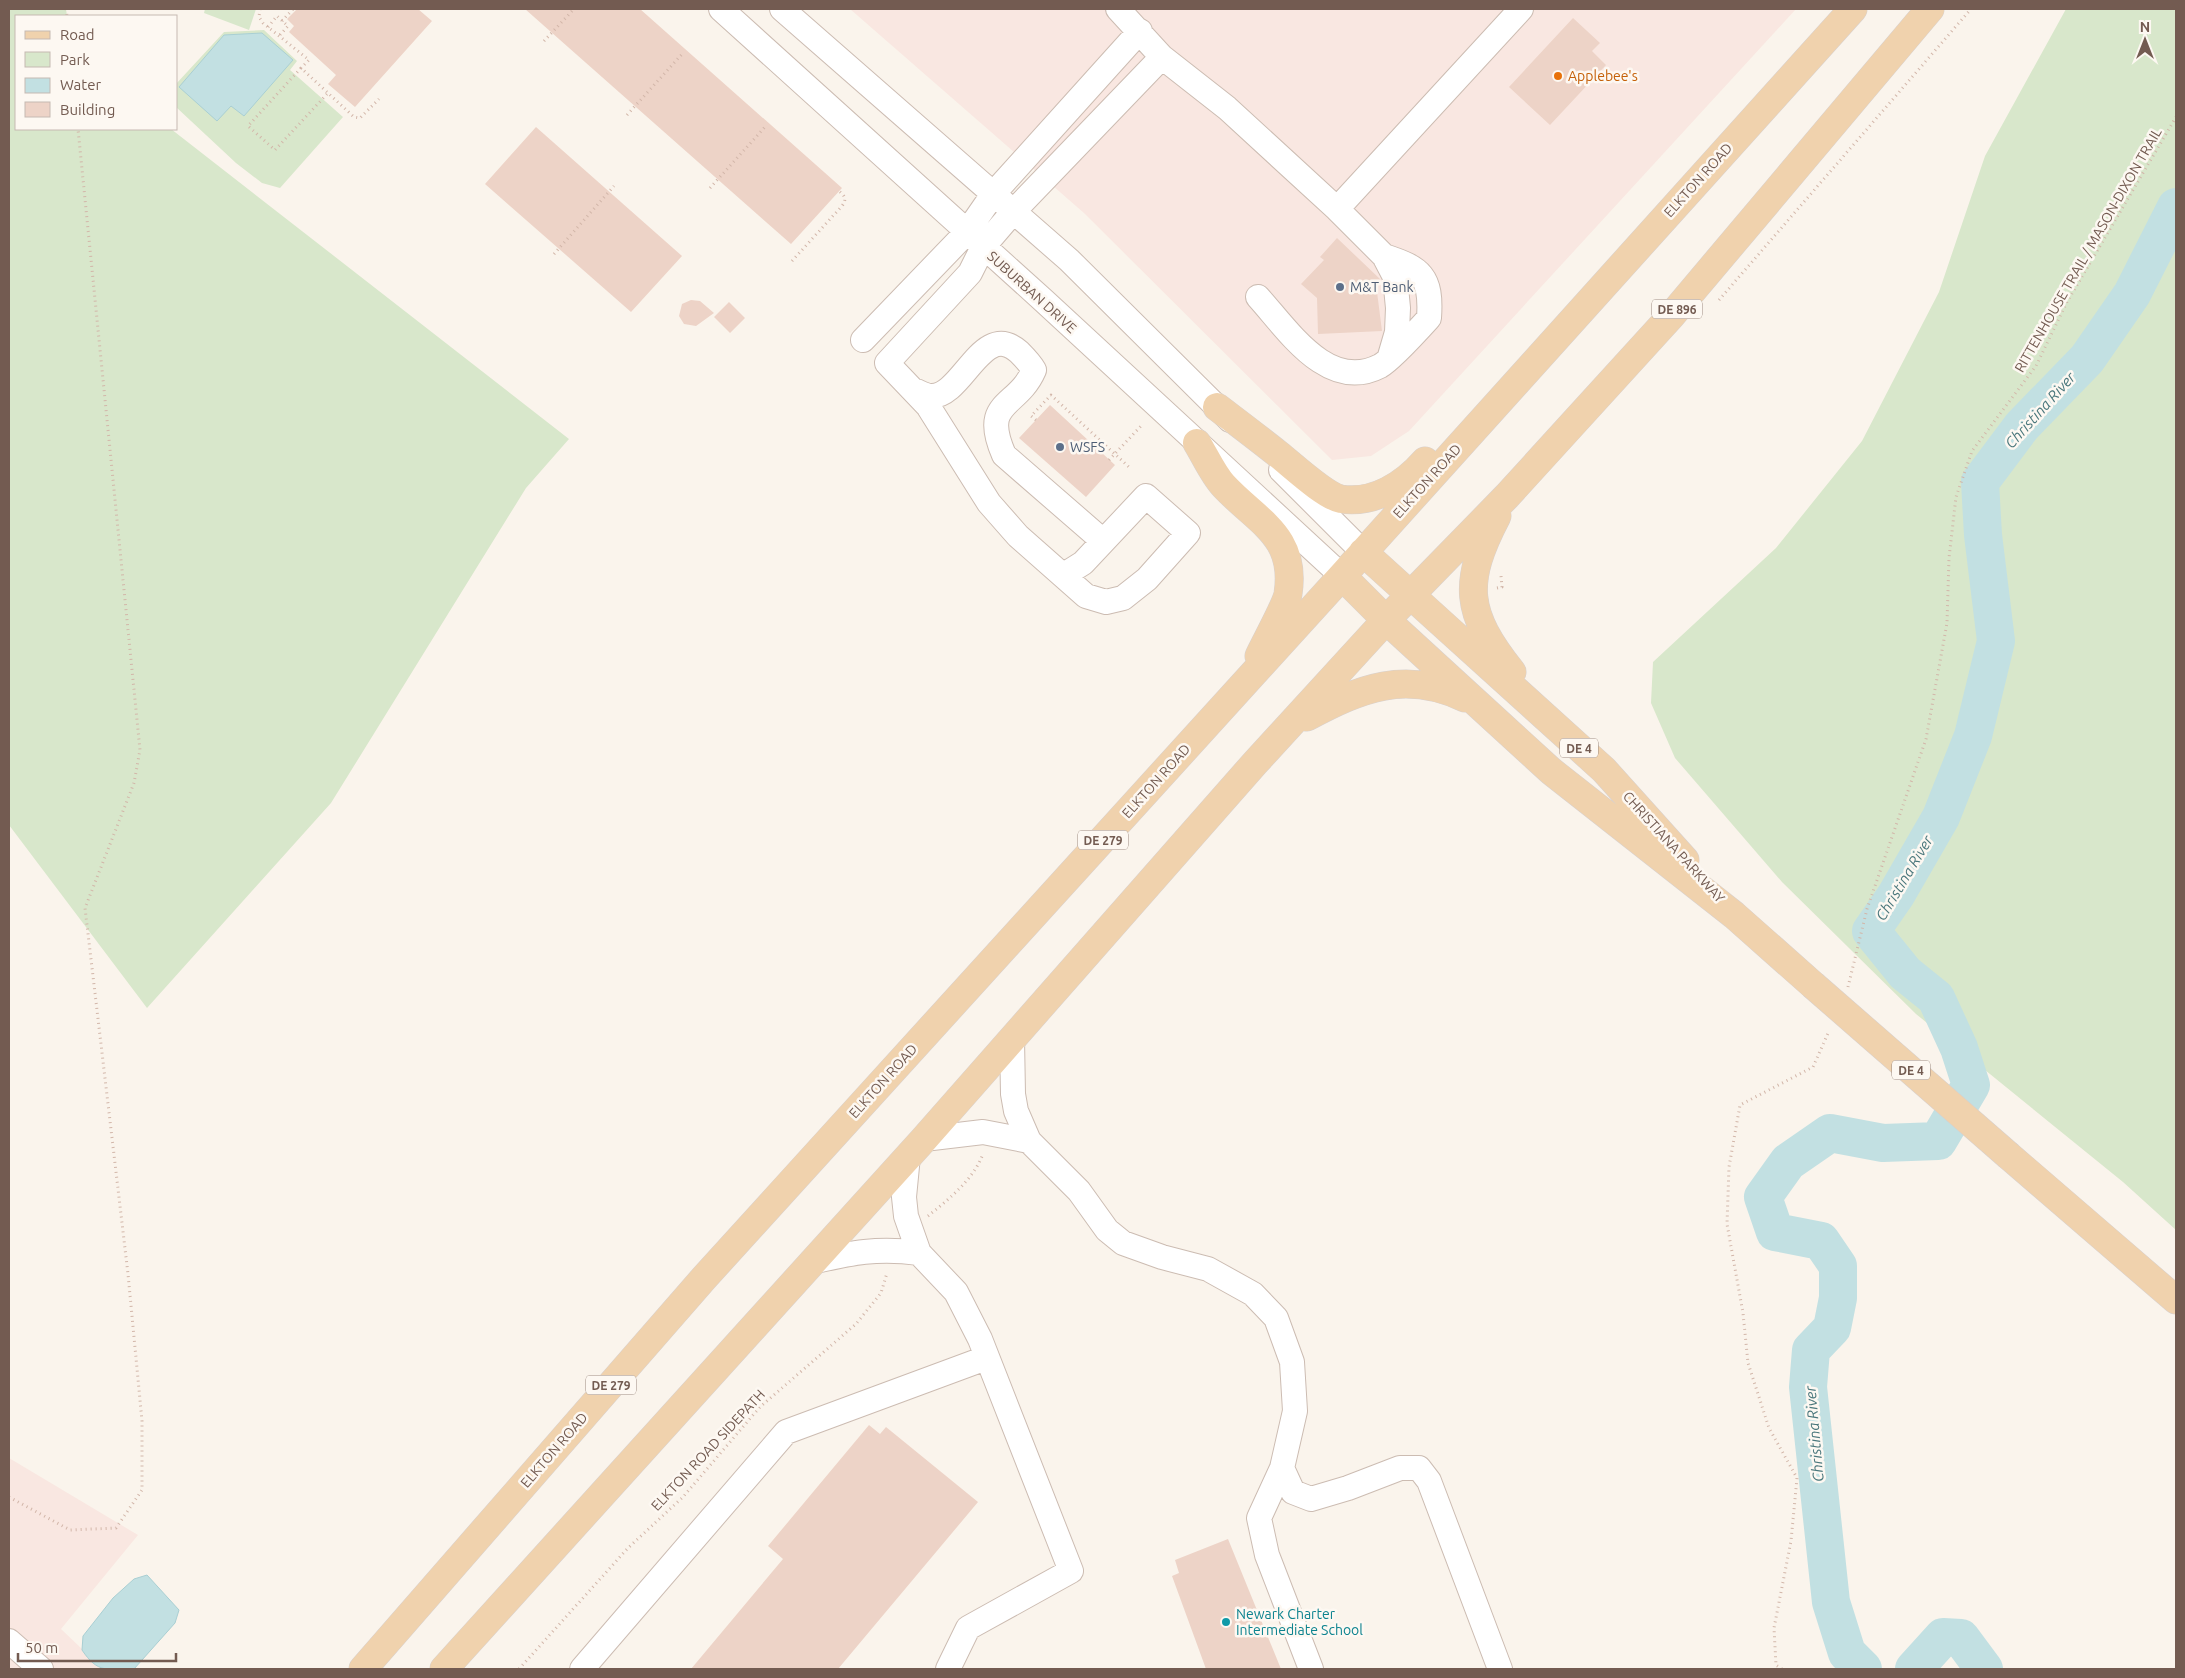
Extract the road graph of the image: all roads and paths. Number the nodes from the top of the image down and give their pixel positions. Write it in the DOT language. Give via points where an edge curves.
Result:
graph roads {
  1 [pos="260,9"];
  2 [pos="292,9"];
  3 [pos="574,9"];
  4 [pos="721,9"];
  5 [pos="782,9"];
  6 [pos="1118,9"];
  7 [pos="1521,9"];
  8 [pos="1853,9"];
  9 [pos="1930,9"];
  10 [pos="282,20"];
  11 [pos="267,27"];
  12 [pos="1140,31"];
  13 [pos="279,36"];
  14 [pos="544,42"];
  15 [pos="684,53"];
  16 [pos="1162,57"];
  17 [pos="301,68"];
  18 [pos="328,93"];
  19 [pos="379,99"];
  20 [pos="627,115"];
  21 [pos="2176,117"];
  22 [pos="765,127"];
  23 [pos="78,130"];
  24 [pos="614,186"];
  25 [pos="710,188"];
  26 [pos="839,191"];
  27 [pos="994,193"];
  28 [pos="1337,209"];
  29 [pos="1013,212"];
  30 [pos="975,240"];
  31 [pos="554,254"];
  32 [pos="1384,256"];
  33 [pos="792,261"];
  34 [pos="1258,298"];
  35 [pos="1555,339"];
  36 [pos="863,340"];
  37 [pos="1390,356"];
  38 [pos="916,391"];
  39 [pos="1217,407"];
  40 [pos="1036,420"];
  41 [pos="1141,426"];
  42 [pos="1197,443"];
  43 [pos="1115,454"];
  44 [pos="1109,460"];
  45 [pos="1130,468"];
  46 [pos="1508,496"];
  47 [pos="1103,541"];
  48 [pos="1363,552"];
  49 [pos="1064,575"];
  50 [pos="1342,576"];
  51 [pos="1409,596"];
  52 [pos="1386,620"];
  53 [pos="1249,679"];
  54 [pos="1478,704"];
  55 [pos="1553,724"];
  56 [pos="1288,728"];
  57 [pos="1734,915"];
  58 [pos="1844,996"];
  59 [pos="1832,1023"];
  60 [pos="1012,1038"];
  61 [pos="1029,1141"];
  62 [pos="916,1147"];
  63 [pos="983,1150"];
  64 [pos="926,1218"];
  65 [pos="919,1253"];
  66 [pos="811,1262"];
  67 [pos="888,1269"];
  68 [pos="2176,1300"];
  69 [pos="986,1358"];
  70 [pos="1282,1468"];
  71 [pos="9,1496"];
  72 [pos="9,1641"];
  73 [pos="41,1669"];
  74 [pos="363,1669"];
  75 [pos="444,1669"];
  76 [pos="519,1669"];
  77 [pos="582,1669"];
  78 [pos="948,1669"];
  79 [pos="1311,1669"];
  80 [pos="1500,1669"];
  81 [pos="1782,1669"];
  1 -- 11 [label="path" via="259,17"];
  2 -- 10 [label="path"];
  3 -- 14 [label="path"];
  4 -- 30 [label="street, SUBURBAN DRIVE"];
  5 -- 27 [label="street"];
  6 -- 12 [label="street"];
  7 -- 28 [label="street"];
  8 -- 35 [label="main road, ELKTON ROAD"];
  9 -- 46 [label="main road, DE 896" via="1672,314"];
  10 -- 11 [label="path" via="277,16"];
  10 -- 13 [label="path" via="288,26"];
  11 -- 13 [label="path"];
  12 -- 16 [label="street"];
  12 -- 27 [label="street"];
  13 -- 17 [label="path" via="309,60"];
  15 -- 20 [label="path"];
  16 -- 28 [label="street" via="1227,108"];
  16 -- 29 [label="street"];
  17 -- 18 [label="path"];
  17 -- 18 [label="path" via="248,126 275,150"];
  18 -- 19 [label="path" via="354,117 360,118"];
  21 -- 58 [label="path, RITTENHOUSE TRAIL / MASON-DIXON TRAIL" via="2067,302 2036,366 1972,450 1956,497 1949,558 1947,623 1926,739 1867,909 1852,979"];
  22 -- 25 [label="path"];
  23 -- 71 [label="path" via="140,750 134,783 84,908 136,1353 142,1421 142,1490 116,1528 70,1530"];
  24 -- 31 [label="path"];
  26 -- 33 [label="path" via="846,201"];
  27 -- 29 [label="street"];
  27 -- 30 [label="street"];
  28 -- 32 [label="street"];
  29 -- 30 [label="street"];
  29 -- 39 [label="street" via="1069,260"];
  30 -- 36 [label="street"];
  30 -- 38 [label="street" via="970,273 887,363"];
  30 -- 42 [label="street, SUBURBAN DRIVE"];
  32 -- 37 [label="street" via="1394,277 1398,308 1397,332"];
  32 -- 37 [label="street" via="1413,265 1424,279 1430,300 1429,318"];
  34 -- 37 [label="street" via="1323,365 1351,373 1369,371 1382,365"];
  35 -- 39 [label="main road" via="1517,357 1410,477 1387,492 1370,498 1340,499 1319,487"];
  35 -- 48 [label="main road, ELKTON ROAD"];
  38 -- 47 [label="street" via="931,396 944,393 984,351 998,344 1012,346 1034,370 1030,379 1003,406 995,421 996,437 1004,455"];
  38 -- 49 [label="street" via="989,503 1018,536"];
  39 -- 48 [label="street"];
  40 -- 43 [label="path" via="1032,416 1051,395"];
  41 -- 43 [label="path"];
  42 -- 50 [label="street, SUBURBAN DRIVE"];
  42 -- 53 [label="main road" via="1222,484 1272,529 1282,543 1289,565 1288,596"];
  43 -- 44 [label="path"];
  43 -- 45 [label="path"];
  46 -- 51 [label="main road, DE 896"];
  46 -- 55 [label="main road" via="1475,568 1472,586 1474,606 1488,640"];
  47 -- 49 [label="street" via="1083,563"];
  47 -- 49 [label="street" via="1146,496 1188,532 1146,579 1123,598 1106,602 1086,596"];
  48 -- 50 [label="main road, ELKTON ROAD"];
  48 -- 51 [label="main road, CHRISTIANA PARKWAY / DE 4"];
  50 -- 52 [label="main road, CHRISTIANA PARKWAY / DE 4"];
  50 -- 53 [label="main road, ELKTON ROAD / DE 279"];
  51 -- 52 [label="main road"];
  51 -- 55 [label="main road, CHRISTIANA PARKWAY / DE 4"];
  52 -- 54 [label="main road, CHRISTIANA PARKWAY / DE 4"];
  52 -- 56 [label="main road"];
  53 -- 74 [label="main road, ELKTON ROAD / DE 279" via="710,1271"];
  54 -- 56 [label="main road" via="1433,687 1410,684 1384,686 1349,695"];
  54 -- 57 [label="main road, CHRISTIANA PARKWAY / DE 4" via="1551,771"];
  55 -- 57 [label="main road, CHRISTIANA PARKWAY / DE 4" via="1604,770"];
  56 -- 60 [label="main road"];
  57 -- 68 [label="main road, DE 4, bridge"];
  59 -- 81 [label="path" via="1813,1067 1740,1105 1729,1167 1727,1224 1743,1313 1748,1363 1769,1428 1797,1478 1791,1541 1774,1628 1776,1665"];
  60 -- 61 [label="street" via="1013,1094 1016,1111"];
  60 -- 62 [label="main road"];
  61 -- 62 [label="street" via="984,1132"];
  61 -- 70 [label="street" via="1079,1191 1108,1230 1123,1243 1208,1269 1253,1294 1276,1318 1292,1362 1294,1411"];
  62 -- 65 [label="street" via="904,1197 906,1216"];
  62 -- 66 [label="main road"];
  63 -- 64 [label="path" via="974,1172"];
  65 -- 66 [label="street" via="862,1250"];
  65 -- 69 [label="street" via="956,1292"];
  66 -- 75 [label="main road"];
  67 -- 76 [label="path, ELKTON ROAD SIDEPATH" via="881,1293 856,1324 760,1407 683,1497 628,1548"];
  69 -- 77 [label="street" via="786,1432"];
  69 -- 78 [label="street" via="1071,1572 968,1628"];
  70 -- 79 [label="street" via="1259,1518 1267,1555"];
  70 -- 80 [label="street" via="1293,1492 1311,1499 1400,1468 1418,1468 1429,1481"];
  72 -- 73 [label="street"];
}
